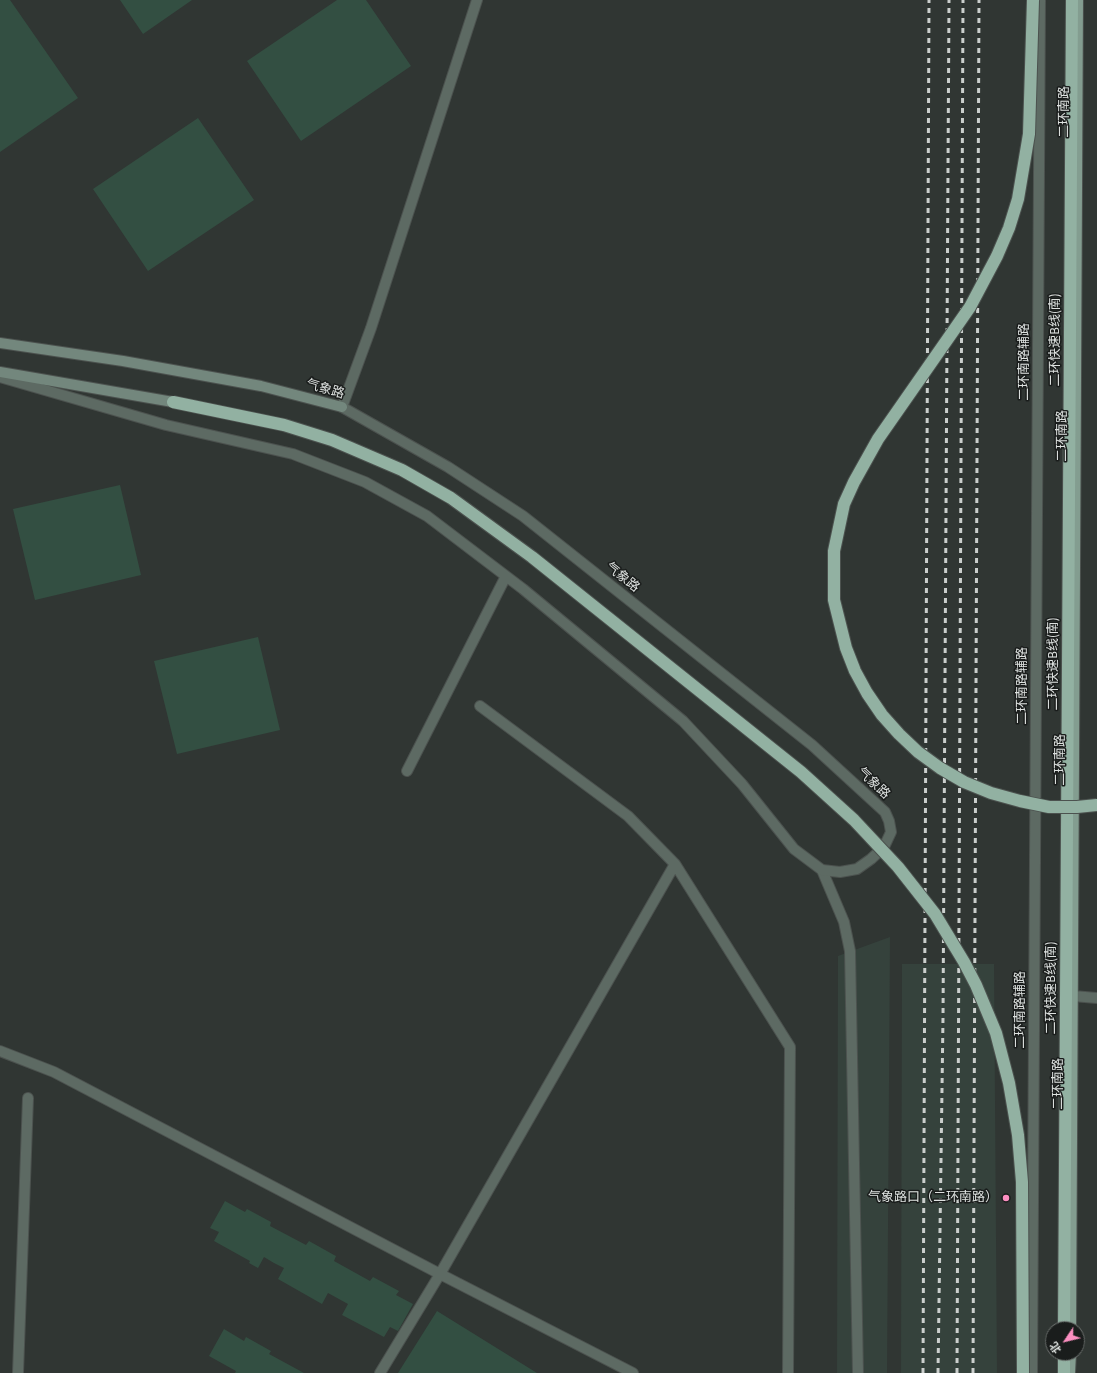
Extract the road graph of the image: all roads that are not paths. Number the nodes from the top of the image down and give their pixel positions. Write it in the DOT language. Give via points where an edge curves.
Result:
graph roads {
  1 [pos="477,0"];
  2 [pos="1033,0"];
  3 [pos="1040,0"];
  4 [pos="1072,0"];
  5 [pos="1078,0"];
  6 [pos="0,343"];
  7 [pos="0,372"];
  8 [pos="0,377"];
  9 [pos="173,402"];
  10 [pos="342,407"];
  11 [pos="506,576"];
  12 [pos="480,706"];
  13 [pos="407,771"];
  14 [pos="1097,805"];
  15 [pos="675,864"];
  16 [pos="822,870"];
  17 [pos="1072,996"];
  18 [pos="1097,998"];
  19 [pos="0,1051"];
  20 [pos="28,1098"];
  21 [pos="440,1274"];
  22 [pos="1064,1321"];
  23 [pos="1071,1321"];
  24 [pos="1064,1361"];
  25 [pos="1070,1361"];
  26 [pos="18,1373"];
  27 [pos="380,1373"];
  28 [pos="633,1373"];
  29 [pos="788,1373"];
  30 [pos="858,1373"];
  31 [pos="1023,1373"];
  32 [pos="1032,1373"];
  33 [pos="1064,1373"];
  34 [pos="1070,1373"];
  1 -- 10 [label="street" via="371,328"];
  2 -- 14 [label="highway, bridge" via="1029,134 1018,199 1009,228 998,256 970,307 878,439 854,482 843,510 834,551 834,600 846,648 861,682 882,715 918,752 964,782 1020,802 1049,807 1077,808"];
  3 -- 32 [label="street, 二环南路辅路"];
  4 -- 22 [label="highway, 二环快速B线(南)"];
  5 -- 17 [label="main road, 二环南路"];
  6 -- 10 [label="street, 气象路" via="261,386"];
  7 -- 9 [label="street"];
  8 -- 11 [label="street" via="166,426 293,454 365,482 427,516"];
  9 -- 31 [label="highway, bridge" via="284,425 332,440 402,470 451,498 532,557 802,772 854,820 898,867 939,920 973,979 996,1033 1010,1083 1021,1171"];
  10 -- 16 [label="street, 气象路" via="448,467 523,516 812,745 885,812 891,832 884,847 857,869 840,872"];
  11 -- 13 [label="street"];
  11 -- 16 [label="street" via="683,721 742,784 794,849"];
  12 -- 15 [label="street" via="628,816"];
  15 -- 21 [label="street"];
  15 -- 29 [label="street" via="790,1047"];
  16 -- 30 [label="street" via="844,922 850,951"];
  17 -- 18 [label="street"];
  17 -- 23 [label="main road, 二环南路"];
  19 -- 21 [label="street" via="54,1072"];
  20 -- 26 [label="street"];
  21 -- 27 [label="street"];
  21 -- 28 [label="street"];
  24 -- 33 [label="highway"];
  25 -- 34 [label="main road"];
}
